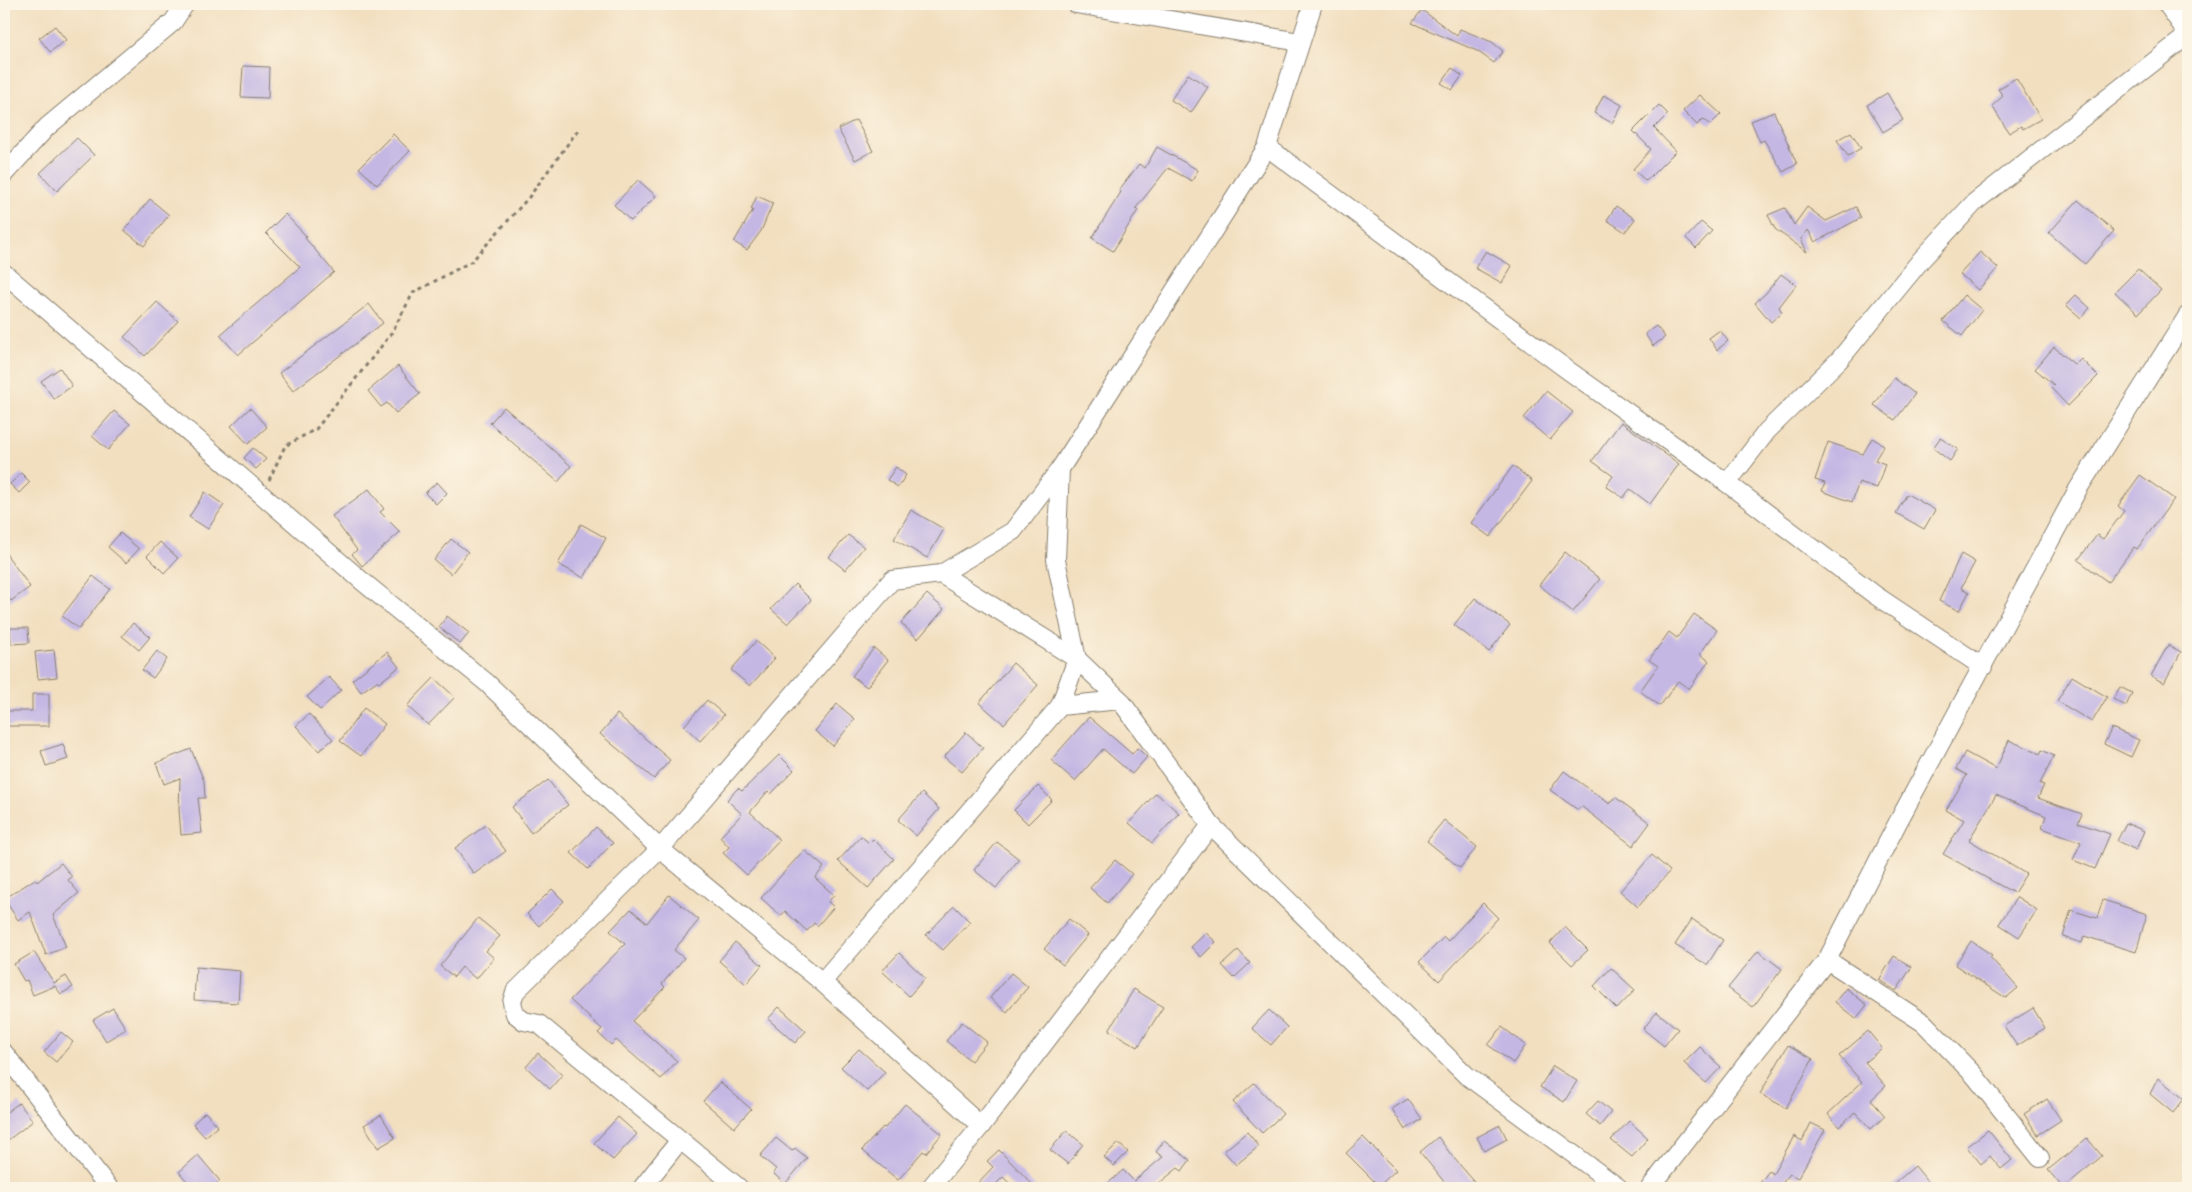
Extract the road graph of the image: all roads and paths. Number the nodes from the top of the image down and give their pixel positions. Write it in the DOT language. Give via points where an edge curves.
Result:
graph roads {
  1 [pos="184,4"];
  2 [pos="1076,4"];
  3 [pos="1313,4"];
  4 [pos="2167,4"];
  5 [pos="2188,35"];
  6 [pos="1300,42"];
  7 [pos="578,130"];
  8 [pos="1267,147"];
  9 [pos="4,174"];
  10 [pos="4,273"];
  11 [pos="2188,315"];
  12 [pos="1060,469"];
  13 [pos="1727,483"];
  14 [pos="262,494"];
  15 [pos="941,574"];
  16 [pos="1077,660"];
  17 [pos="1983,667"];
  18 [pos="1120,700"];
  19 [pos="1060,706"];
  20 [pos="1211,825"];
  21 [pos="660,850"];
  22 [pos="1827,960"];
  23 [pos="822,982"];
  24 [pos="4,1053"];
  25 [pos="981,1126"];
  26 [pos="680,1140"];
  27 [pos="2040,1158"];
  28 [pos="109,1188"];
  29 [pos="642,1188"];
  30 [pos="739,1188"];
  31 [pos="930,1188"];
  32 [pos="1619,1188"];
  33 [pos="1650,1188"];
  1 -- 9 [label="street" via="173,22 47,126"];
  2 -- 6 [label="street"];
  3 -- 6 [label="street"];
  4 -- 5 [label="street"];
  5 -- 13 [label="street" via="1975,202 1921,260 1840,359 1768,431"];
  6 -- 8 [label="street"];
  7 -- 14 [label="path" via="529,198 472,261 413,293 391,334 316,430 285,446"];
  8 -- 12 [label="street"];
  8 -- 13 [label="street" via="1569,371"];
  10 -- 14 [label="street"];
  11 -- 17 [label="street" via="2078,489"];
  12 -- 15 [label="street" via="1012,531"];
  12 -- 16 [label="street" via="1056,560"];
  13 -- 17 [label="street" via="1875,595"];
  14 -- 21 [label="street" via="362,581 487,682"];
  15 -- 16 [label="street"];
  15 -- 21 [label="street" via="892,580"];
  16 -- 18 [label="street"];
  16 -- 19 [label="street"];
  17 -- 22 [label="street"];
  18 -- 19 [label="street"];
  18 -- 20 [label="street"];
  19 -- 23 [label="street"];
  20 -- 25 [label="street"];
  20 -- 32 [label="street" via="1466,1075"];
  21 -- 23 [label="street"];
  21 -- 26 [label="street" via="514,992 512,1002 514,1014 524,1021 539,1024"];
  22 -- 27 [label="street" via="1924,1024 1974,1075"];
  22 -- 33 [label="street"];
  23 -- 25 [label="street"];
  24 -- 28 [label="street"];
  25 -- 31 [label="street"];
  26 -- 29 [label="street"];
  26 -- 30 [label="street"];
}
